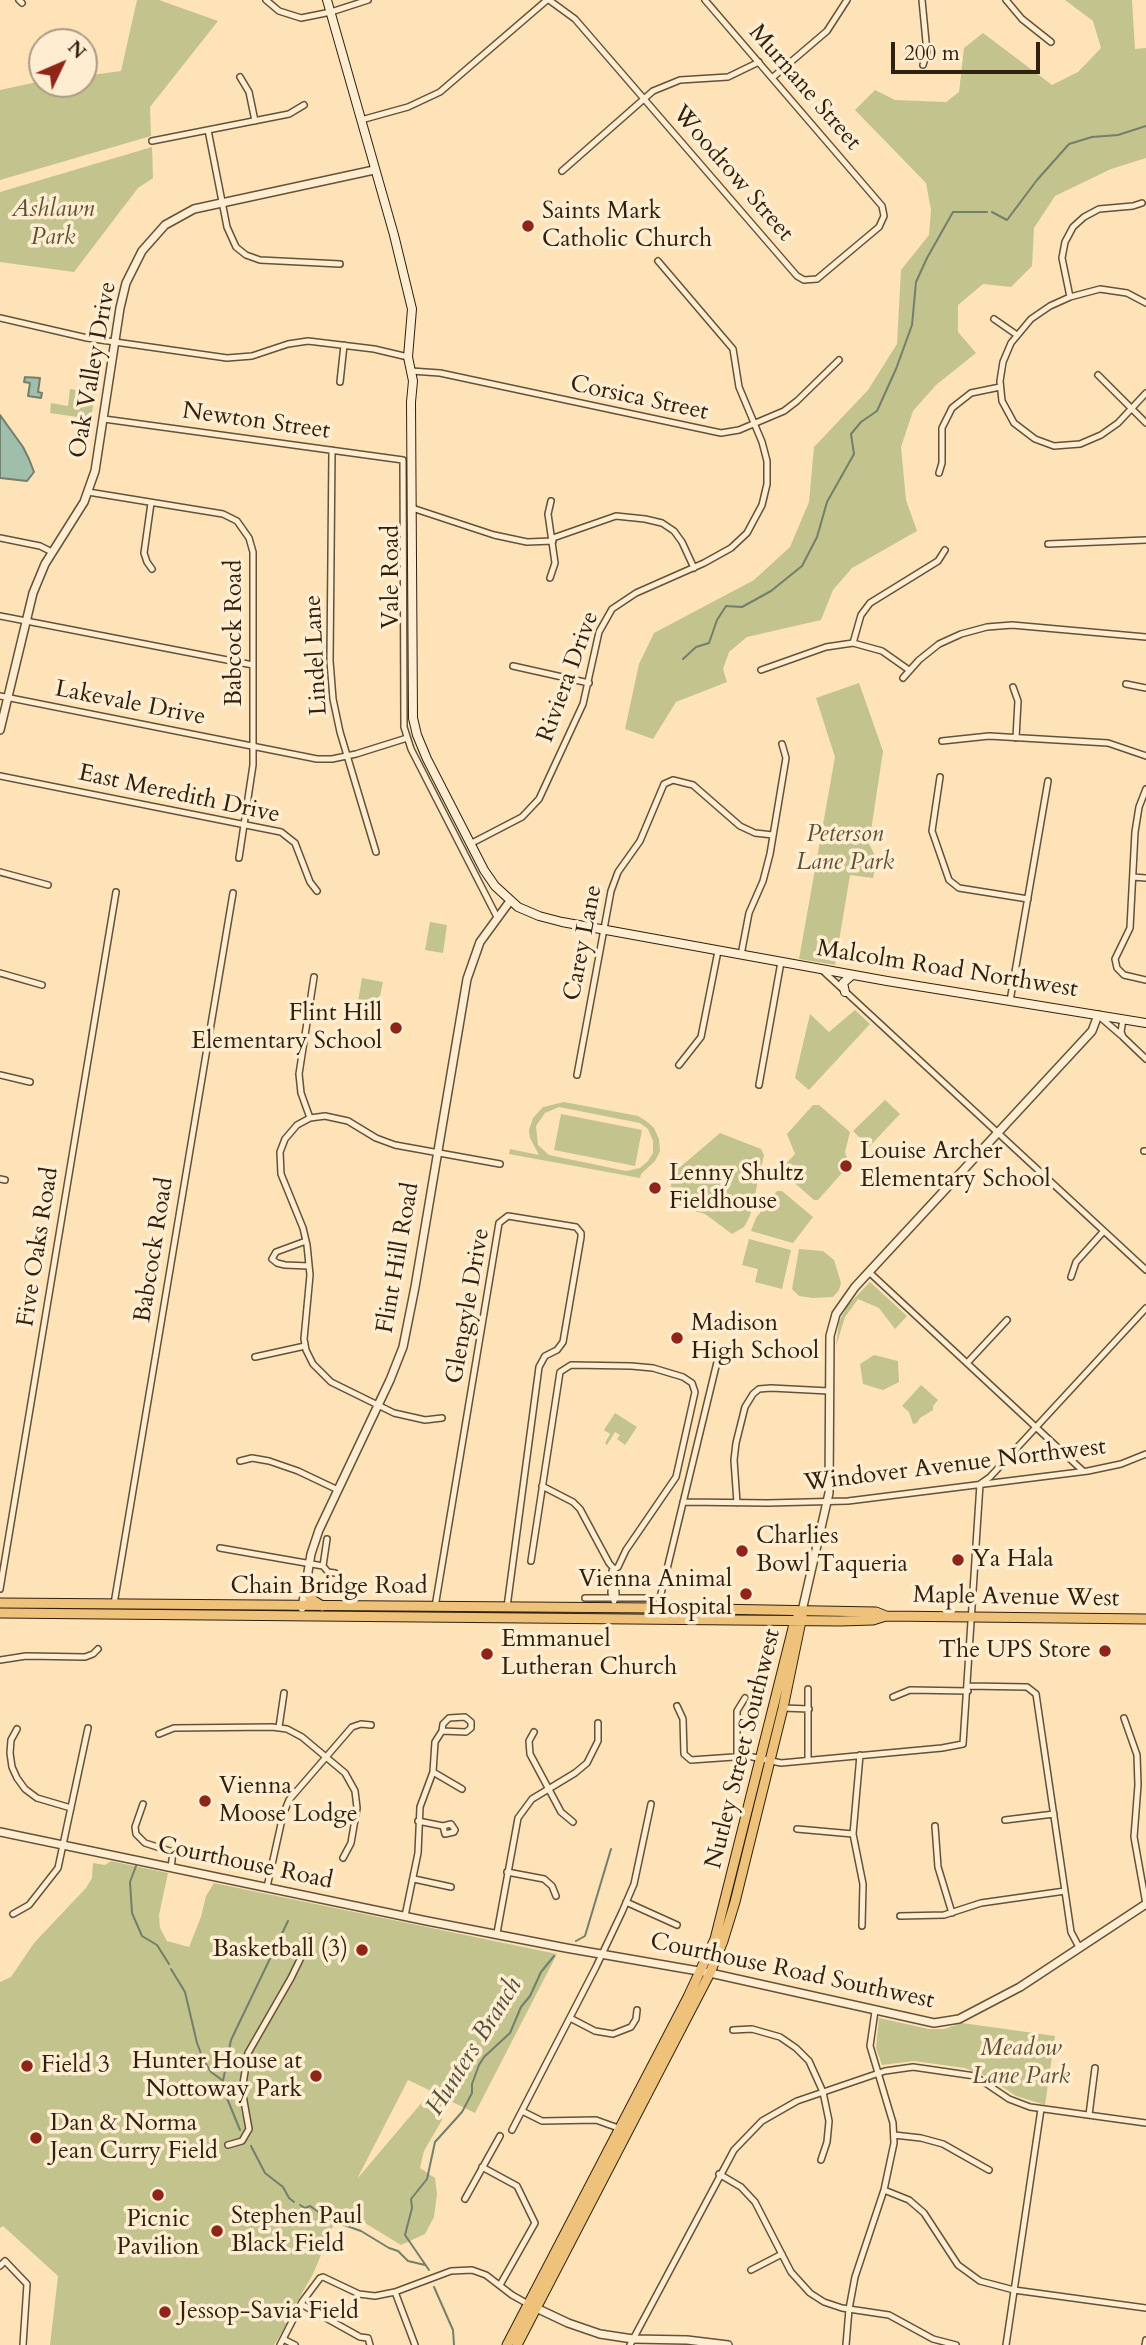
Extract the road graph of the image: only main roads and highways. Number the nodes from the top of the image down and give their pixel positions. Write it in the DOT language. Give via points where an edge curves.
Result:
graph roads {
  1 [pos="327,0"];
  2 [pos="741,955"];
  3 [pos="852,975"];
  4 [pos="845,992"];
  5 [pos="1146,1023"];
  6 [pos="305,1587"];
  7 [pos="0,1603"];
  8 [pos="324,1606"];
  9 [pos="113,1609"];
  10 [pos="302,1611"];
  11 [pos="435,1612"];
  12 [pos="0,1613"];
  13 [pos="658,1613"];
  14 [pos="800,1617"];
  15 [pos="1146,1619"];
  16 [pos="765,1760"];
  17 [pos="532,2306"];
  18 [pos="507,2345"];
  19 [pos="517,2345"];
  1 -- 2 [label="main road, Vale Road" via="410,296 408,460 416,735 489,879 509,901 539,916"];
  2 -- 3 [label="main road, Malcolm Road Northwest"];
  3 -- 4 [label="main road" via="844,981"];
  3 -- 5 [label="main road, Malcolm Road Northwest"];
  6 -- 8 [label="main road" via="311,1599"];
  7 -- 9 [label="main road, Chain Bridge Road"];
  8 -- 10 [label="main road, Chain Bridge Road"];
  8 -- 11 [label="main road, Chain Bridge Road"];
  9 -- 10 [label="main road, Chain Bridge Road"];
  9 -- 12 [label="main road, Chain Bridge Road"];
  10 -- 11 [label="main road, Chain Bridge Road"];
  11 -- 13 [label="main road, Chain Bridge Road"];
  11 -- 13 [label="main road, Chain Bridge Road" via="614,1603"];
  13 -- 14 [label="main road, Maple Avenue West"];
  14 -- 15 [label="main road, Maple Avenue West"];
  14 -- 16 [label="main road, Nutley Street Southwest"];
  14 -- 16 [label="main road, Nutley Street Southwest" via="783,1708"];
  16 -- 17 [label="main road, Nutley Street Southwest" via="729,1925"];
  17 -- 18 [label="main road, Nutley Street Southwest"];
  17 -- 19 [label="main road, Nutley Street Southwest"];
}
